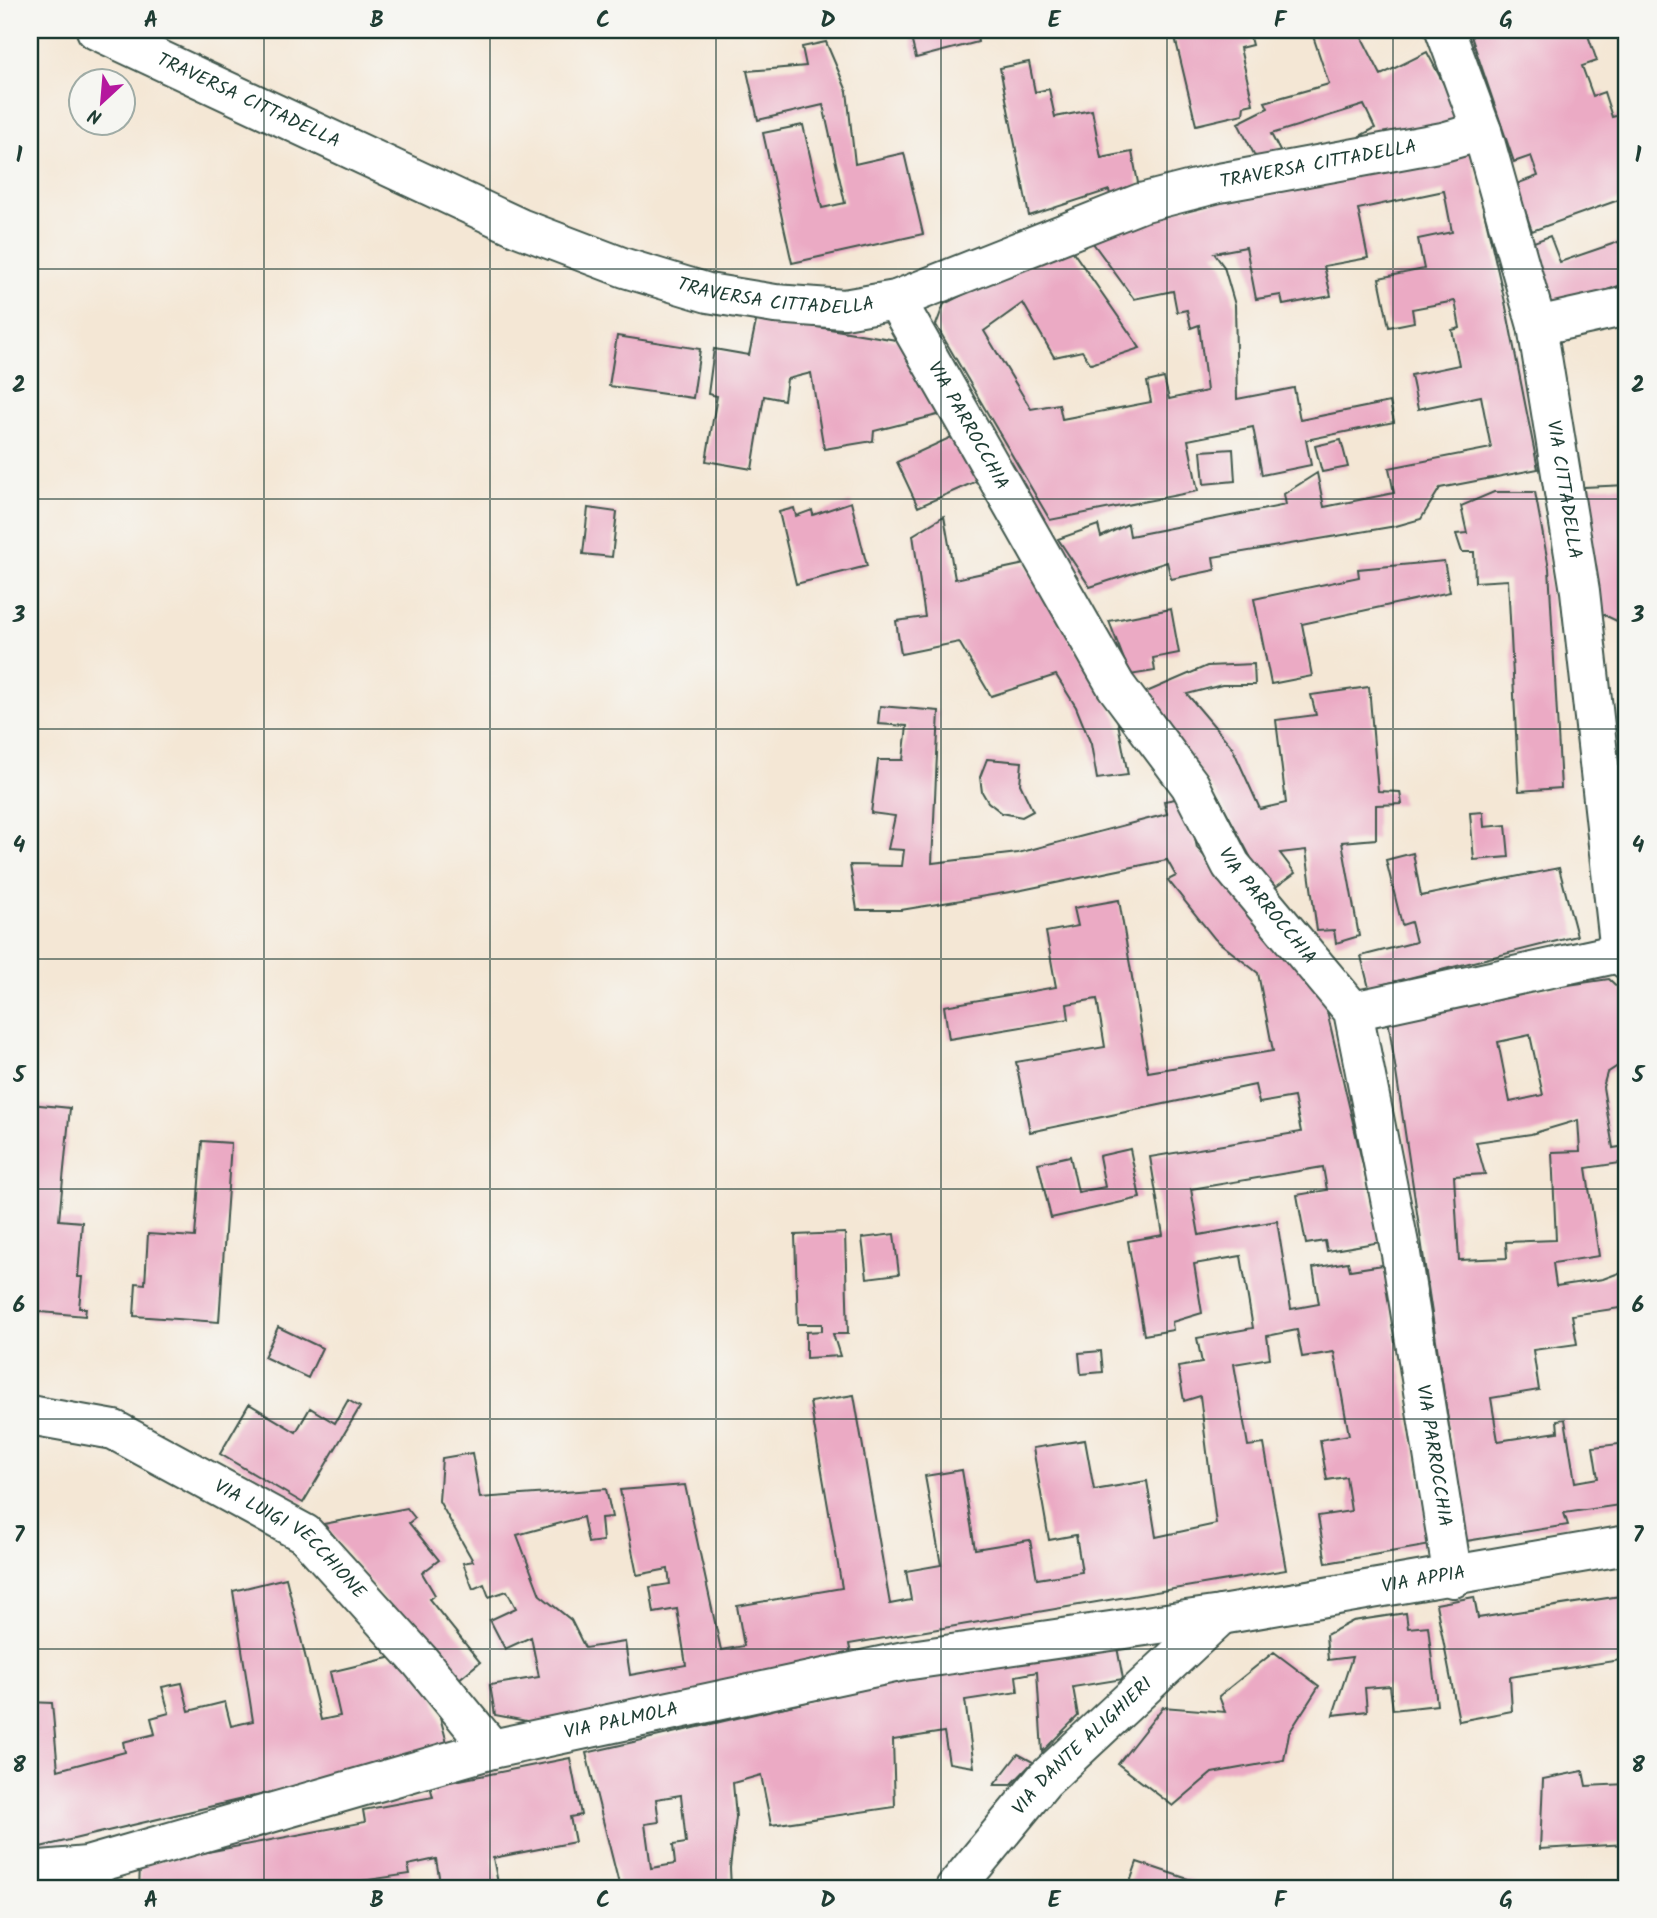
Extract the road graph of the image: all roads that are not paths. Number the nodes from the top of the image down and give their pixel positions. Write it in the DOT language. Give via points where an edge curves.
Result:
graph roads {
  1 [pos="96,30"];
  2 [pos="1446,30"];
  3 [pos="1482,131"];
  4 [pos="896,300"];
  5 [pos="1627,306"];
  6 [pos="1537,326"];
  7 [pos="1624,957"];
  8 [pos="1353,1011"];
  9 [pos="30,1415"];
  10 [pos="1627,1545"];
  11 [pos="1453,1577"];
  12 [pos="1221,1615"];
  13 [pos="492,1749"];
  14 [pos="30,1871"];
  15 [pos="955,1888"];
  1 -- 4 [label="street, TRAVERSA CITTADELLA" via="520,228 625,268 708,293 775,304 844,309"];
  2 -- 3 [label="street, VIA CITTADELLA"];
  3 -- 4 [label="street, TRAVERSA CITTADELLA" via="1141,203"];
  3 -- 6 [label="street, VIA CITTADELLA"];
  4 -- 8 [label="street, VIA PARROCCHIA" via="1116,686 1190,785 1231,864"];
  5 -- 6 [label="street"];
  6 -- 7 [label="street, VIA CITTADELLA" via="1580,590"];
  7 -- 8 [label="street"];
  8 -- 11 [label="street, VIA PARROCCHIA" via="1401,1254"];
  9 -- 13 [label="street, VIA LUIGI VECCHIONE" via="114,1430 305,1534"];
  10 -- 11 [label="street, VIA APPIA"];
  11 -- 12 [label="street, VIA APPIA"];
  12 -- 13 [label="street, VIA PALMOLA" via="904,1661"];
  12 -- 15 [label="street, VIA DANTE ALIGHIERI" via="1044,1780"];
  13 -- 14 [label="street, VIA PALMOLA" via="87,1866"];
}
